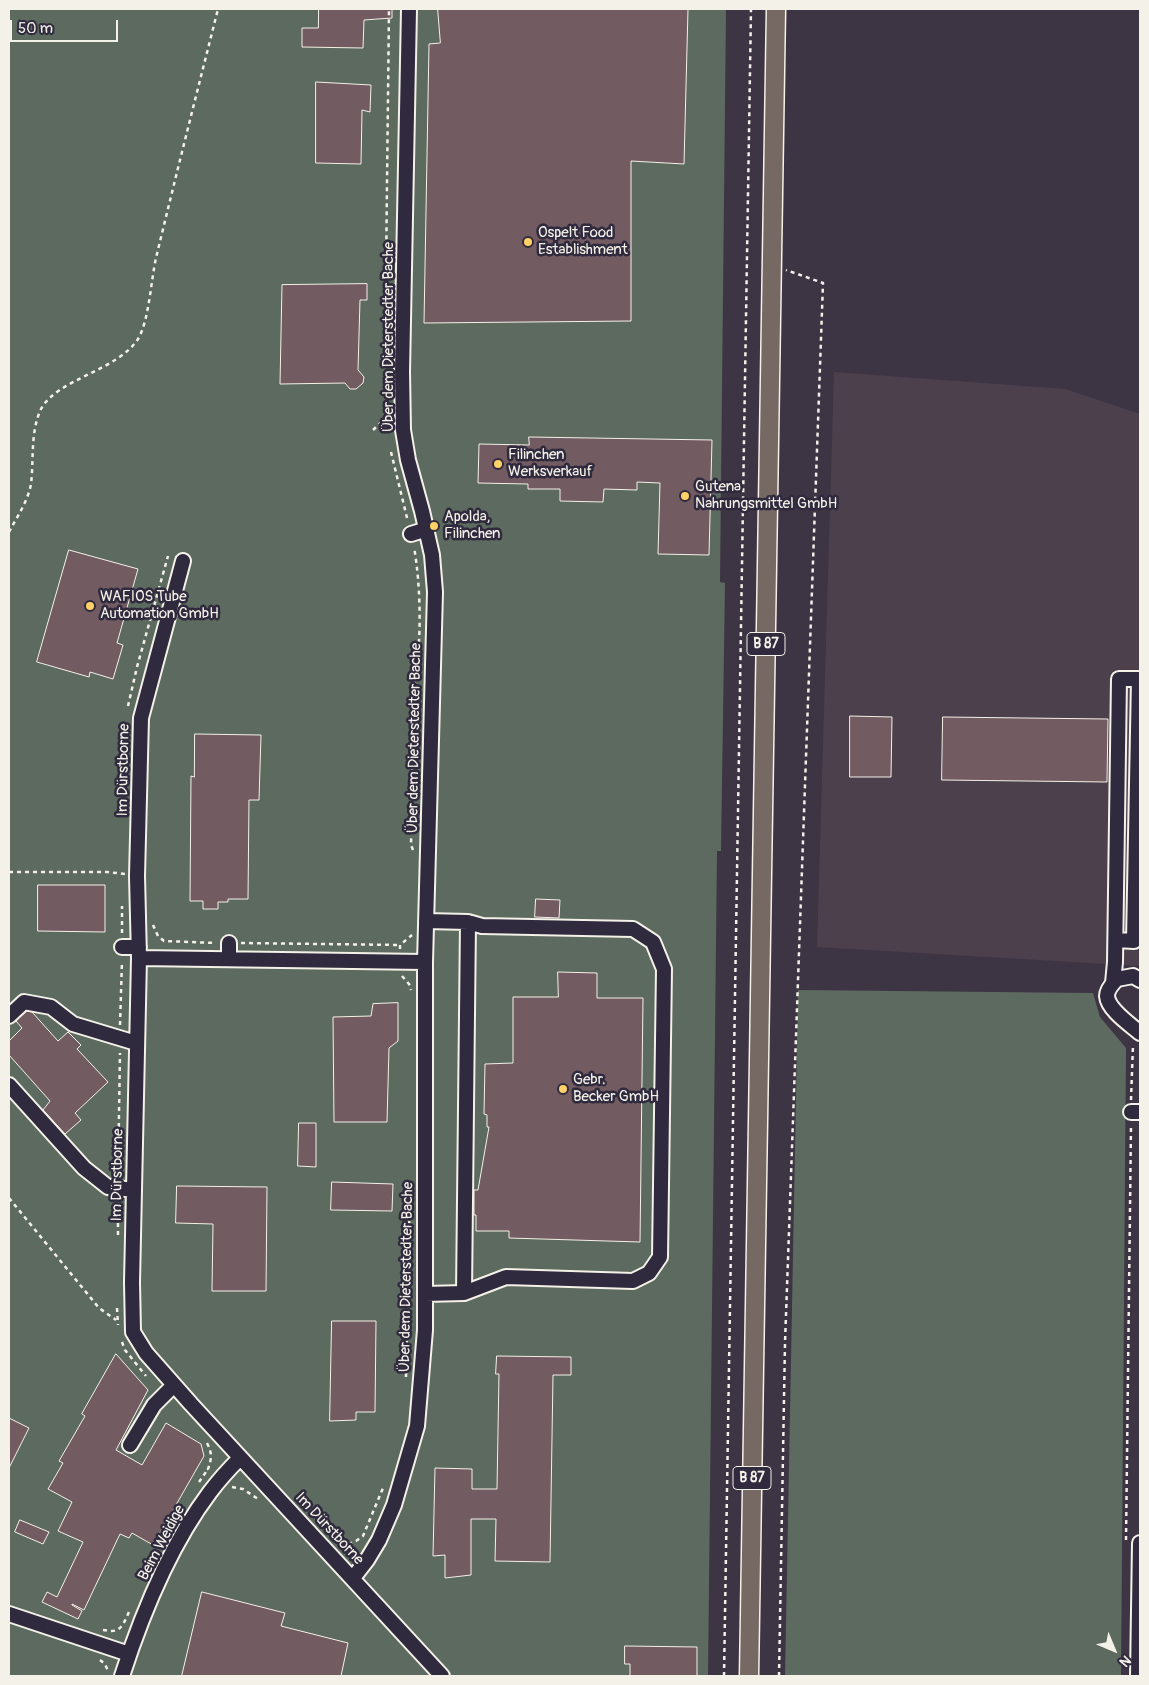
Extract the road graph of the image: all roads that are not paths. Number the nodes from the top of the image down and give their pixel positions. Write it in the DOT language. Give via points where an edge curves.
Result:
graph roads {
  1 [pos="409,9"];
  2 [pos="776,9"];
  3 [pos="426,529"];
  4 [pos="411,534"];
  5 [pos="183,561"];
  6 [pos="1139,679"];
  7 [pos="1138,814"];
  8 [pos="1117,815"];
  9 [pos="426,921"];
  10 [pos="468,922"];
  11 [pos="1116,940"];
  12 [pos="229,943"];
  13 [pos="122,947"];
  14 [pos="139,953"];
  15 [pos="228,959"];
  16 [pos="425,962"];
  17 [pos="1140,980"];
  18 [pos="1113,983"];
  19 [pos="9,1016"];
  20 [pos="1137,1030"];
  21 [pos="136,1043"];
  22 [pos="9,1085"];
  23 [pos="134,1190"];
  24 [pos="464,1293"];
  25 [pos="425,1294"];
  26 [pos="174,1385"];
  27 [pos="130,1445"];
  28 [pos="240,1458"];
  29 [pos="1140,1543"];
  30 [pos="353,1578"];
  31 [pos="9,1614"];
  32 [pos="129,1654"];
  33 [pos="122,1676"];
  34 [pos="442,1676"];
  35 [pos="749,1676"];
  36 [pos="1138,1676"];
  1 -- 3 [label="street, Über dem Dieterstedter Bache" via="403,430"];
  2 -- 35 [label="main road, B 87"];
  3 -- 4 [label="street"];
  3 -- 9 [label="street, Über dem Dieterstedter Bache" via="435,592"];
  5 -- 14 [label="street, Im Dürstborne" via="141,718"];
  6 -- 7 [label="street"];
  6 -- 8 [label="street" via="1119,679"];
  7 -- 8 [label="street"];
  7 -- 11 [label="street" via="1134,941"];
  8 -- 11 [label="street"];
  9 -- 10 [label="street"];
  9 -- 16 [label="street, Über dem Dieterstedter Bache"];
  10 -- 24 [label="street"];
  10 -- 24 [label="street" via="482,926 633,929 653,942 664,969 660,1257 649,1274 633,1281 506,1277"];
  11 -- 18 [label="street"];
  12 -- 15 [label="street"];
  13 -- 14 [label="street"];
  14 -- 15 [label="street"];
  14 -- 21 [label="street, Im Dürstborne"];
  15 -- 16 [label="street"];
  16 -- 25 [label="street, Über dem Dieterstedter Bache"];
  17 -- 18 [label="street" via="1125,976"];
  18 -- 20 [label="street" via="1107,997 1110,1005"];
  19 -- 21 [label="street" via="24,1002 51,1007 73,1024"];
  21 -- 23 [label="street, Im Dürstborne"];
  22 -- 23 [label="street" via="84,1168 108,1187"];
  23 -- 26 [label="street, Im Dürstborne" via="126,1333"];
  24 -- 25 [label="street"];
  25 -- 30 [label="street, Über dem Dieterstedter Bache" via="417,1426 394,1505 379,1540"];
  26 -- 27 [label="street" via="154,1405"];
  26 -- 28 [label="street, Im Dürstborne"];
  28 -- 30 [label="street, Im Dürstborne"];
  28 -- 32 [label="street, Beim Weidige" via="220,1479 195,1515 150,1600"];
  29 -- 36 [label="street"];
  30 -- 34 [label="street, Im Dürstborne"];
  31 -- 32 [label="street"];
  32 -- 33 [label="street, Beim Weidige"];
}
